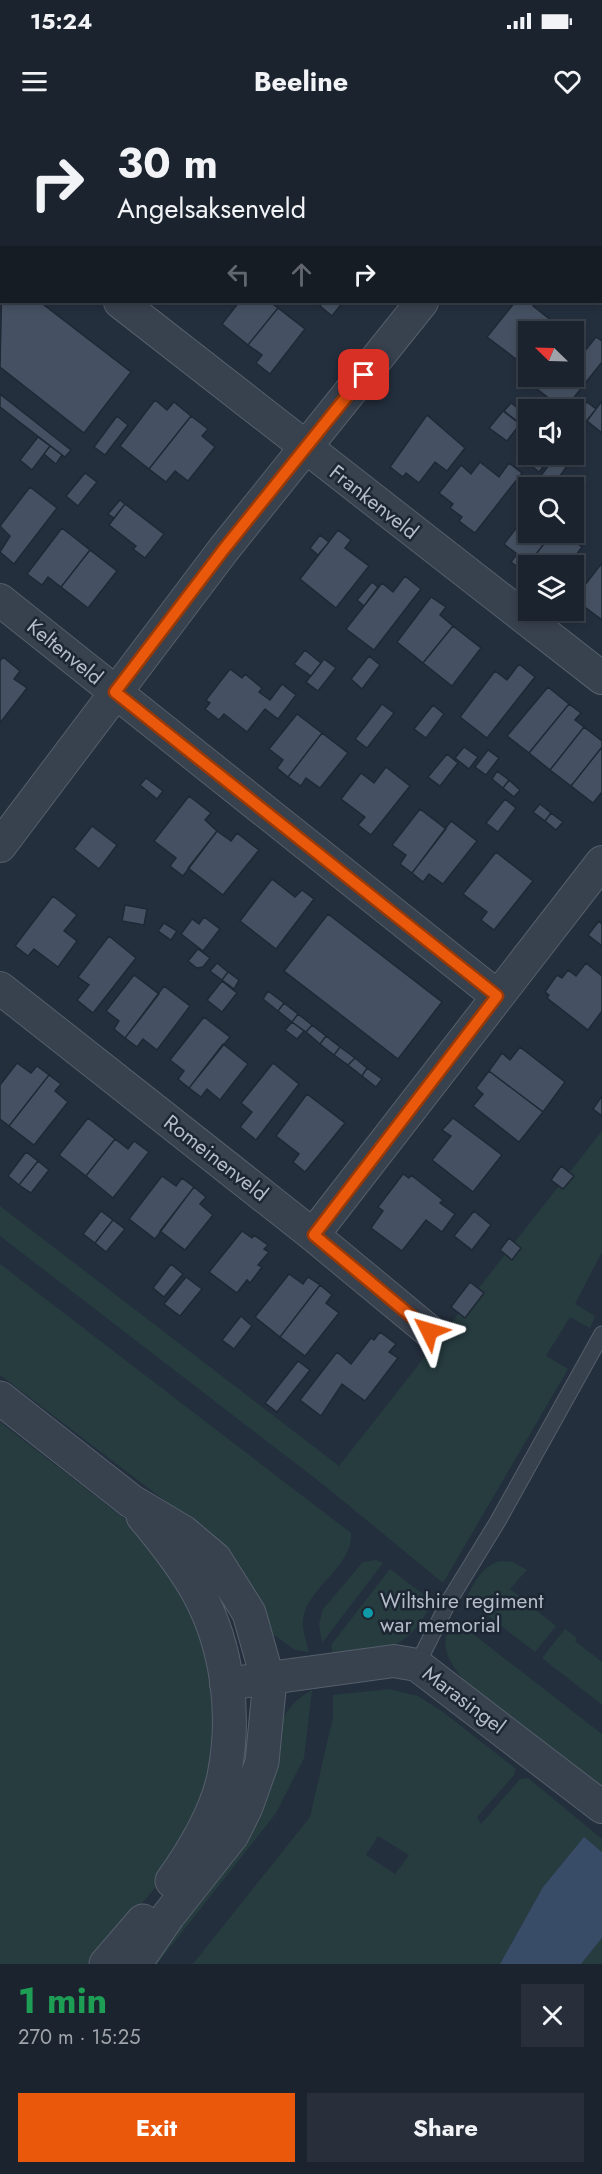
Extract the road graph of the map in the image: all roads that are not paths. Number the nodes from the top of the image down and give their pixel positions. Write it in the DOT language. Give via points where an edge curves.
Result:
graph roads {
  1 [pos="121,303"];
  2 [pos="421,303"];
  3 [pos="306,450"];
  4 [pos="0,600"];
  5 [pos="602,678"];
  6 [pos="115,692"];
  7 [pos="0,846"];
  8 [pos="602,862"];
  9 [pos="0,988"];
  10 [pos="497,996"];
  11 [pos="314,1235"];
  12 [pos="429,1331"];
  13 [pos="602,1334"];
  14 [pos="0,1398"];
  15 [pos="131,1501"];
  16 [pos="417,1665"];
  17 [pos="267,1677"];
  18 [pos="226,1684"];
  19 [pos="602,1807"];
  20 [pos="106,1964"];
  21 [pos="135,1964"];
  1 -- 3 [label="street, Frankenveld"];
  2 -- 3 [label="street"];
  3 -- 5 [label="street, Frankenveld"];
  3 -- 6 [label="street" via="224,549"];
  4 -- 6 [label="street, Keltenveld"];
  6 -- 7 [label="street"];
  6 -- 10 [label="street, Keltenveld"];
  8 -- 10 [label="street"];
  9 -- 11 [label="street, Romeinenveld"];
  10 -- 11 [label="street"];
  11 -- 12 [label="street, Romeinenveld"];
  13 -- 16 [label="lane" via="498,1521 449,1600"];
  14 -- 15 [label="street"];
  15 -- 17 [label="street" via="183,1532 215,1559 249,1613"];
  15 -- 18 [label="street" via="199,1594 221,1646"];
  16 -- 17 [label="street, Marasingel" via="394,1660"];
  16 -- 19 [label="street, Marasingel"];
  17 -- 18 [label="street, Marasingel"];
  17 -- 21 [label="street" via="262,1762 246,1807 232,1835"];
  18 -- 20 [label="street" via="228,1741 224,1777 206,1825 144,1920"];
}
